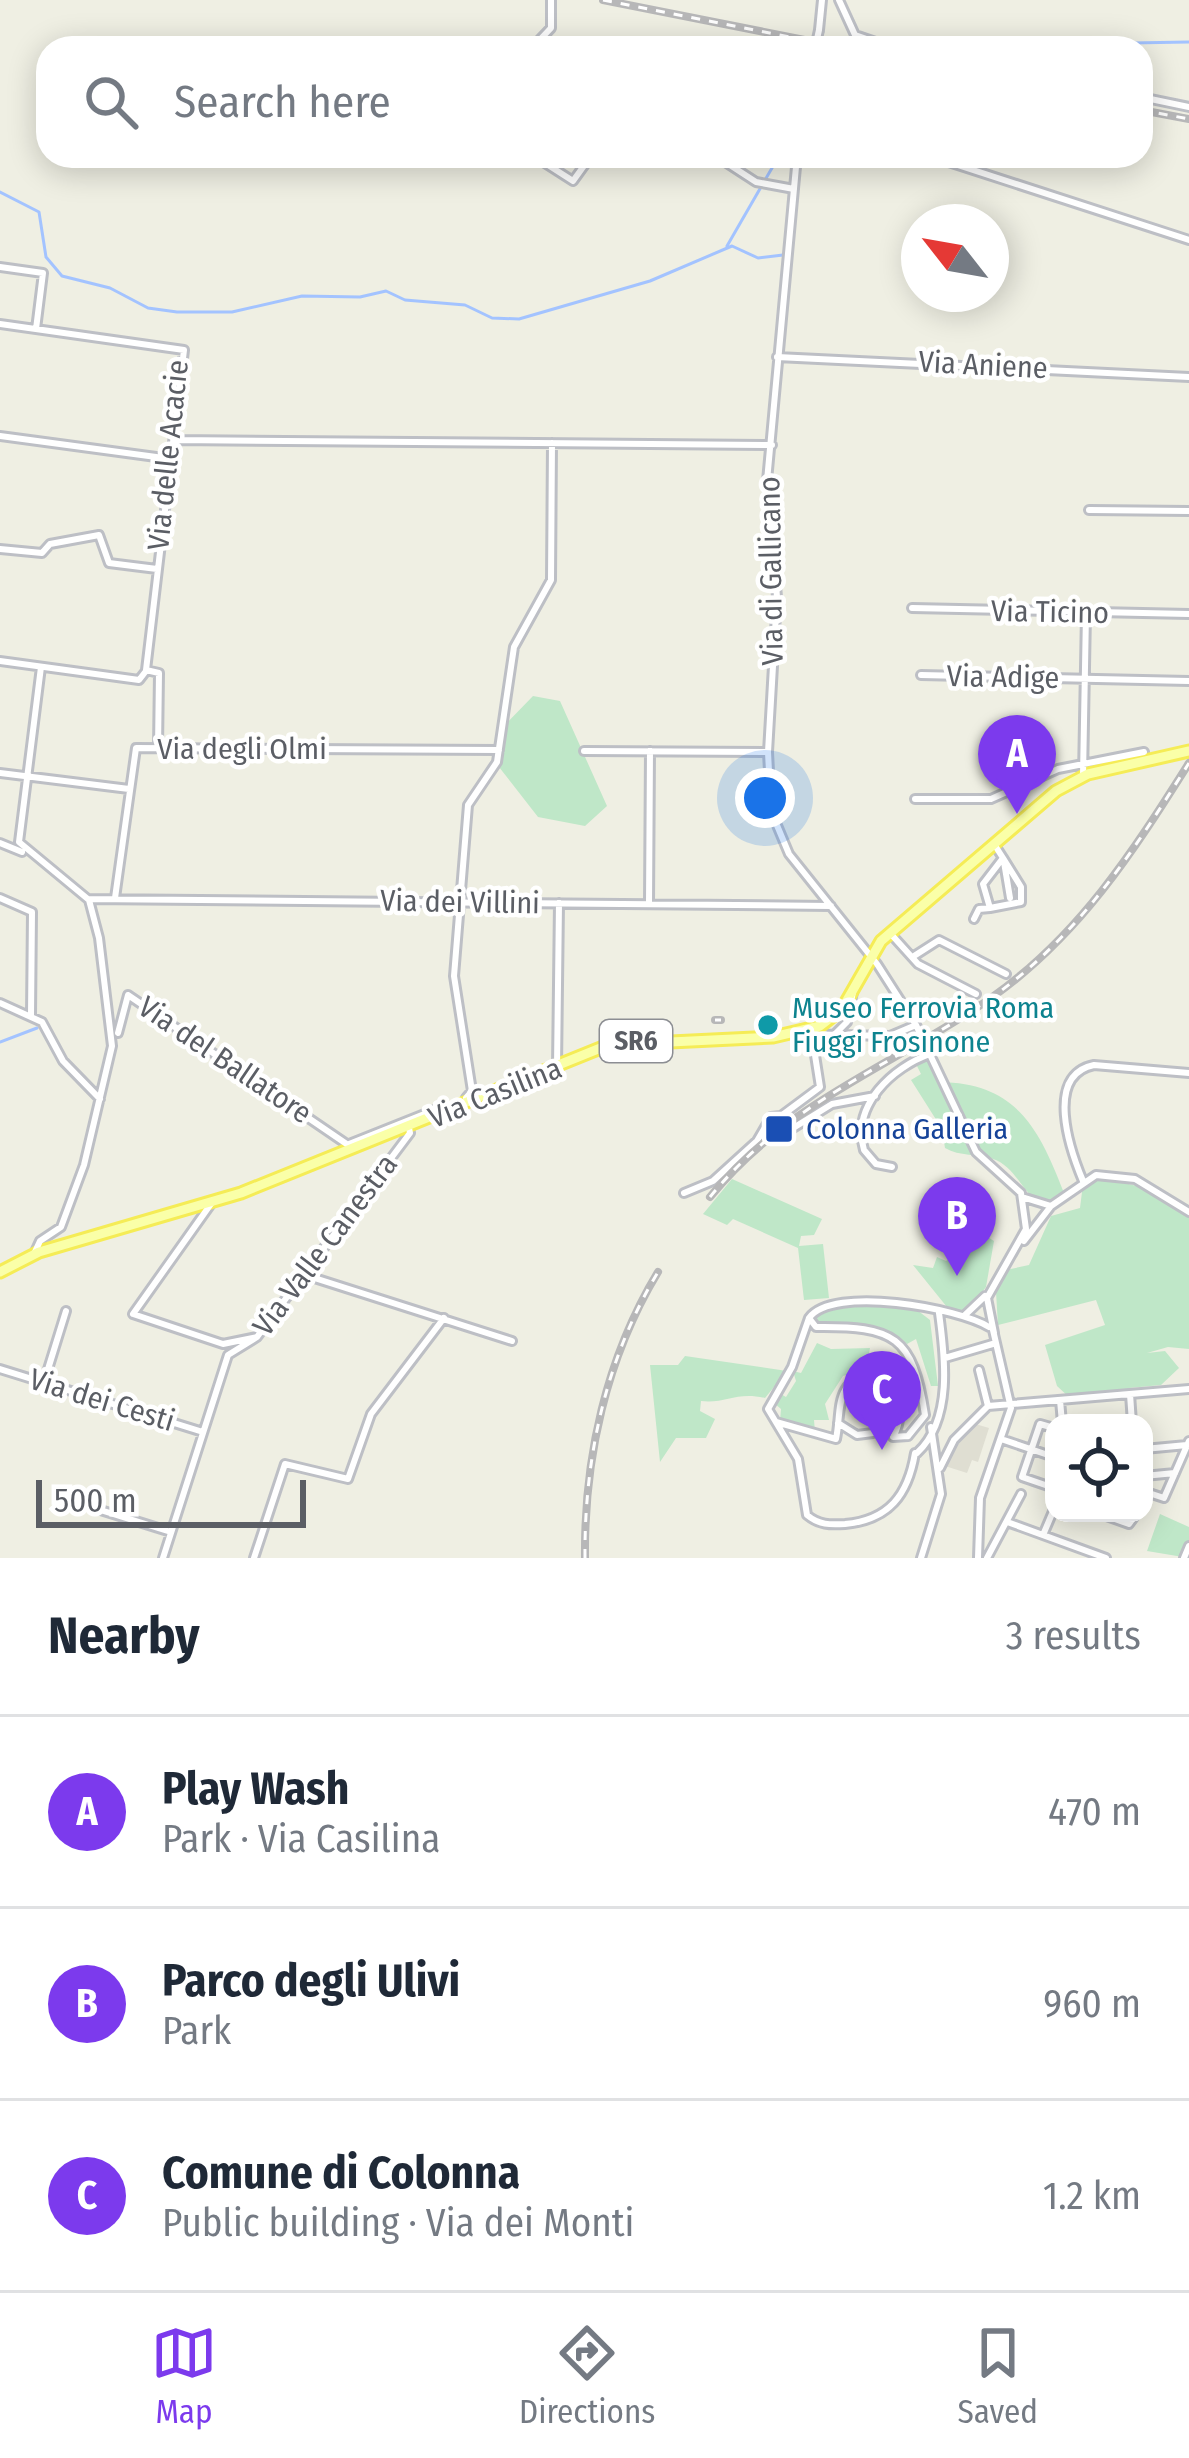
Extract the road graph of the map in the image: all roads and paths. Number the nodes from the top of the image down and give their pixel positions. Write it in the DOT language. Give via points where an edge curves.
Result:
graph roads {
  1 [pos="551,0"];
  2 [pos="822,0"];
  3 [pos="839,0"];
  4 [pos="543,36"];
  5 [pos="818,36"];
  6 [pos="861,36"];
  7 [pos="1153,100"];
  8 [pos="1189,107"];
  9 [pos="552,168"];
  10 [pos="582,168"];
  11 [pos="735,168"];
  12 [pos="796,168"];
  13 [pos="967,168"];
  14 [pos="794,189"];
  15 [pos="1189,240"];
  16 [pos="0,267"];
  17 [pos="0,324"];
  18 [pos="36,329"];
  19 [pos="777,357"];
  20 [pos="1189,377"];
  21 [pos="0,436"];
  22 [pos="174,440"];
  23 [pos="552,443"];
  24 [pos="772,445"];
  25 [pos="171,459"];
  26 [pos="1089,510"];
  27 [pos="1189,511"];
  28 [pos="0,548"];
  29 [pos="157,569"];
  30 [pos="912,608"];
  31 [pos="1086,613"];
  32 [pos="1189,614"];
  33 [pos="0,661"];
  34 [pos="41,667"];
  35 [pos="146,670"];
  36 [pos="921,675"];
  37 [pos="1085,680"];
  38 [pos="1189,681"];
  39 [pos="158,748"];
  40 [pos="500,750"];
  41 [pos="584,751"];
  42 [pos="650,751"];
  43 [pos="1186,751"];
  44 [pos="768,752"];
  45 [pos="1144,752"];
  46 [pos="1083,771"];
  47 [pos="0,773"];
  48 [pos="27,777"];
  49 [pos="129,789"];
  50 [pos="915,799"];
  51 [pos="0,843"];
  52 [pos="994,844"];
  53 [pos="1003,858"];
  54 [pos="0,898"];
  55 [pos="115,898"];
  56 [pos="1010,898"];
  57 [pos="88,899"];
  58 [pos="459,901"];
  59 [pos="559,903"];
  60 [pos="650,904"];
  61 [pos="831,906"];
  62 [pos="989,908"];
  63 [pos="974,919"];
  64 [pos="889,934"];
  65 [pos="914,956"];
  66 [pos="879,969"];
  67 [pos="1006,974"];
  68 [pos="854,986"];
  69 [pos="976,994"];
  70 [pos="2,1006"];
  71 [pos="31,1015"];
  72 [pos="916,1024"];
  73 [pos="118,1034"];
  74 [pos="797,1034"];
  75 [pos="833,1035"];
  76 [pos="812,1036"];
  77 [pos="930,1054"];
  78 [pos="557,1070"];
  79 [pos="1189,1073"];
  80 [pos="875,1096"];
  81 [pos="100,1100"];
  82 [pos="409,1128"];
  83 [pos="777,1138"];
  84 [pos="351,1147"];
  85 [pos="892,1167"];
  86 [pos="1083,1181"];
  87 [pos="684,1193"];
  88 [pos="1022,1197"];
  89 [pos="213,1201"];
  90 [pos="1051,1206"];
  91 [pos="1189,1212"];
  92 [pos="1017,1247"];
  93 [pos="34,1254"];
  94 [pos="0,1272"];
  95 [pos="305,1275"];
  96 [pos="998,1277"];
  97 [pos="991,1288"];
  98 [pos="977,1308"];
  99 [pos="66,1311"];
  100 [pos="939,1312"];
  101 [pos="988,1314"];
  102 [pos="958,1316"];
  103 [pos="443,1318"];
  104 [pos="809,1318"];
  105 [pos="974,1319"];
  106 [pos="994,1335"];
  107 [pos="257,1337"];
  108 [pos="512,1341"];
  109 [pos="945,1358"];
  110 [pos="0,1369"];
  111 [pos="979,1370"];
  112 [pos="44,1382"];
  113 [pos="1189,1389"];
  114 [pos="1130,1394"];
  115 [pos="1060,1400"];
  116 [pos="1010,1404"];
  117 [pos="988,1406"];
  118 [pos="1061,1414"];
  119 [pos="1131,1414"];
  120 [pos="776,1422"];
  121 [pos="838,1423"];
  122 [pos="1045,1425"];
  123 [pos="931,1426"];
  124 [pos="203,1432"];
  125 [pos="873,1433"];
  126 [pos="908,1436"];
  127 [pos="1004,1440"];
  128 [pos="1188,1443"];
  129 [pos="1153,1448"];
  130 [pos="1031,1449"];
  131 [pos="916,1453"];
  132 [pos="1045,1454"];
  133 [pos="940,1468"];
  134 [pos="1175,1473"];
  135 [pos="1153,1475"];
  136 [pos="1045,1484"];
  137 [pos="1022,1494"];
  138 [pos="1153,1494"];
  139 [pos="94,1508"];
  140 [pos="1048,1522"];
  141 [pos="1010,1523"];
  142 [pos="171,1532"];
  143 [pos="1043,1535"];
  144 [pos="1189,1546"];
  145 [pos="164,1558"];
  146 [pos="254,1558"];
  147 [pos="921,1558"];
  148 [pos="978,1558"];
  149 [pos="987,1558"];
  150 [pos="1106,1558"];
  151 [pos="1184,1558"];
  1 -- 4 [label="street" via="552,25"];
  2 -- 5 [label="street, bridge"];
  3 -- 6 [label="street"];
  7 -- 8 [label="street"];
  9 -- 10 [label="street" via="572,181"];
  11 -- 14 [label="street"];
  12 -- 14 [label="street, Via di Gallicano"];
  13 -- 15 [label="street"];
  14 -- 19 [label="street, Via di Gallicano"];
  16 -- 18 [label="street" via="44,273"];
  17 -- 18 [label="street, Via delle Acacie"];
  18 -- 22 [label="street, Via delle Acacie" via="183,348"];
  19 -- 20 [label="street, Via Aniene"];
  19 -- 24 [label="street, Via di Gallicano"];
  21 -- 25 [label="street"];
  22 -- 23 [label="street"];
  22 -- 25 [label="street, Via delle Acacie"];
  23 -- 24 [label="street"];
  23 -- 40 [label="street" via="551,580 514,647"];
  24 -- 44 [label="street, Via di Gallicano" via="766,490 777,607"];
  25 -- 29 [label="street, Via delle Acacie"];
  26 -- 27 [label="street"];
  28 -- 29 [label="street" via="43,553 51,544 98,535 109,563"];
  29 -- 35 [label="street, Via delle Acacie"];
  30 -- 31 [label="street, Via Ticino"];
  31 -- 32 [label="street, Via Ticino"];
  31 -- 37 [label="street"];
  33 -- 34 [label="street"];
  34 -- 35 [label="street" via="139,680"];
  34 -- 48 [label="street"];
  35 -- 39 [label="street" via="159,673"];
  36 -- 37 [label="street, Via Adige"];
  37 -- 38 [label="street, Via Adige"];
  37 -- 46 [label="street"];
  39 -- 40 [label="street, Via degli Olmi"];
  39 -- 49 [label="street, Via degli Olmi" via="135,749"];
  40 -- 58 [label="street" via="469,802"];
  41 -- 42 [label="street"];
  42 -- 44 [label="street"];
  42 -- 60 [label="street"];
  43 -- 46 [label="main road"];
  44 -- 61 [label="street, Via di Gallicano" via="778,834"];
  45 -- 46 [label="street"];
  46 -- 50 [label="street" via="1054,771 988,800"];
  46 -- 52 [label="main road"];
  47 -- 48 [label="street"];
  48 -- 49 [label="street"];
  48 -- 57 [label="street" via="20,845"];
  49 -- 55 [label="street, Via degli Olmi"];
  51 -- 57 [label="street"];
  52 -- 53 [label="street"];
  52 -- 64 [label="main road"];
  53 -- 56 [label="street"];
  53 -- 62 [label="street" via="983,885"];
  53 -- 62 [label="street" via="1022,886 1022,901"];
  54 -- 71 [label="street" via="32,912"];
  55 -- 57 [label="street, Via dei Villini"];
  55 -- 58 [label="street, Via dei Villini"];
  57 -- 81 [label="street" via="112,1037"];
  58 -- 59 [label="street, Via dei Villini"];
  58 -- 84 [label="street" via="454,976 471,1094"];
  59 -- 60 [label="street, Via dei Villini"];
  59 -- 78 [label="street"];
  60 -- 61 [label="street, Via dei Villini"];
  61 -- 66 [label="street, Via di Gallicano"];
  62 -- 63 [label="street"];
  64 -- 65 [label="street"];
  64 -- 66 [label="main road"];
  65 -- 67 [label="street" via="938,940"];
  65 -- 69 [label="street"];
  66 -- 68 [label="main road"];
  66 -- 68 [label="street" via="868,969"];
  66 -- 72 [label="street, Via di Gallicano"];
  68 -- 74 [label="main road" via="833,1018"];
  68 -- 75 [label="street" via="847,1022"];
  70 -- 71 [label="street"];
  71 -- 81 [label="street"];
  72 -- 75 [label="street" via="890,1036"];
  72 -- 77 [label="street, Via di Gallicano"];
  73 -- 84 [label="street, Via del Ballatore" via="128,995"];
  74 -- 76 [label="street"];
  74 -- 78 [label="main road, Via Casilina / SR6" via="614,1044"];
  75 -- 76 [label="street"];
  76 -- 87 [label="street" via="820,1088 771,1117 704,1190"];
  77 -- 80 [label="street" via="891,1072"];
  77 -- 88 [label="street, Via di Gallicano" via="976,1152"];
  78 -- 82 [label="main road, Via Casilina / SR6"];
  79 -- 86 [label="street" via="1094,1065 1077,1072 1065,1120"];
  80 -- 83 [label="street" via="832,1104"];
  80 -- 85 [label="street" via="861,1142 871,1160"];
  81 -- 93 [label="street" via="62,1223"];
  82 -- 84 [label="main road, Via Casilina / SR6"];
  82 -- 95 [label="street, Via Valle Canestra"];
  84 -- 89 [label="main road, Via Casilina / SR6"];
  86 -- 90 [label="street"];
  86 -- 91 [label="street" via="1121,1175"];
  88 -- 90 [label="street"];
  88 -- 92 [label="street" via="1028,1222"];
  89 -- 93 [label="main road, Via Casilina / SR6"];
  89 -- 107 [label="street" via="133,1315 223,1344"];
  90 -- 92 [label="street"];
  92 -- 96 [label="street"];
  93 -- 94 [label="main road, Via Casilina / SR6"];
  95 -- 103 [label="street"];
  95 -- 107 [label="street, Via Valle Canestra"];
  96 -- 97 [label="street"];
  96 -- 101 [label="street"];
  97 -- 98 [label="street"];
  97 -- 101 [label="street"];
  98 -- 101 [label="street"];
  98 -- 102 [label="street"];
  99 -- 112 [label="street"];
  100 -- 102 [label="street"];
  100 -- 104 [label="street" via="871,1301"];
  100 -- 109 [label="street"];
  101 -- 105 [label="street"];
  101 -- 106 [label="street"];
  102 -- 105 [label="street"];
  103 -- 108 [label="street"];
  103 -- 146 [label="street" via="371,1414 348,1479 285,1464"];
  104 -- 120 [label="street" via="770,1404"];
  104 -- 126 [label="street" via="818,1327 866,1326 902,1343 925,1412"];
  105 -- 106 [label="street"];
  106 -- 109 [label="street"];
  106 -- 116 [label="street"];
  107 -- 124 [label="street, Via Valle Canestra" via="229,1354"];
  109 -- 123 [label="street" via="947,1379"];
  110 -- 112 [label="street, Via dei Cesti"];
  111 -- 117 [label="street"];
  112 -- 124 [label="street, Via dei Cesti"];
  113 -- 114 [label="street"];
  114 -- 115 [label="street"];
  114 -- 119 [label="street"];
  115 -- 116 [label="street"];
  115 -- 118 [label="street"];
  116 -- 117 [label="street"];
  116 -- 127 [label="street"];
  117 -- 133 [label="street" via="954,1440"];
  120 -- 121 [label="street" via="837,1438"];
  120 -- 131 [label="street" via="800,1463 804,1510 818,1523 860,1522 889,1510"];
  121 -- 125 [label="street" via="857,1435"];
  121 -- 126 [label="street" via="838,1402 855,1379 879,1376 901,1412 893,1437"];
  122 -- 130 [label="street"];
  123 -- 131 [label="street"];
  123 -- 133 [label="street"];
  124 -- 142 [label="street, Via Valle Canestra"];
  126 -- 131 [label="street"];
  127 -- 130 [label="street"];
  127 -- 148 [label="street" via="980,1498"];
  128 -- 129 [label="street"];
  128 -- 134 [label="street"];
  130 -- 132 [label="street"];
  130 -- 136 [label="street" via="1022,1477"];
  133 -- 147 [label="street" via="940,1508"];
  134 -- 135 [label="street"];
  134 -- 138 [label="street" via="1165,1498"];
  137 -- 141 [label="street"];
  139 -- 142 [label="street"];
  140 -- 143 [label="street"];
  141 -- 143 [label="street"];
  141 -- 149 [label="street"];
  142 -- 145 [label="street, Via Valle Canestra"];
  143 -- 150 [label="street"];
  144 -- 151 [label="street"];
}
